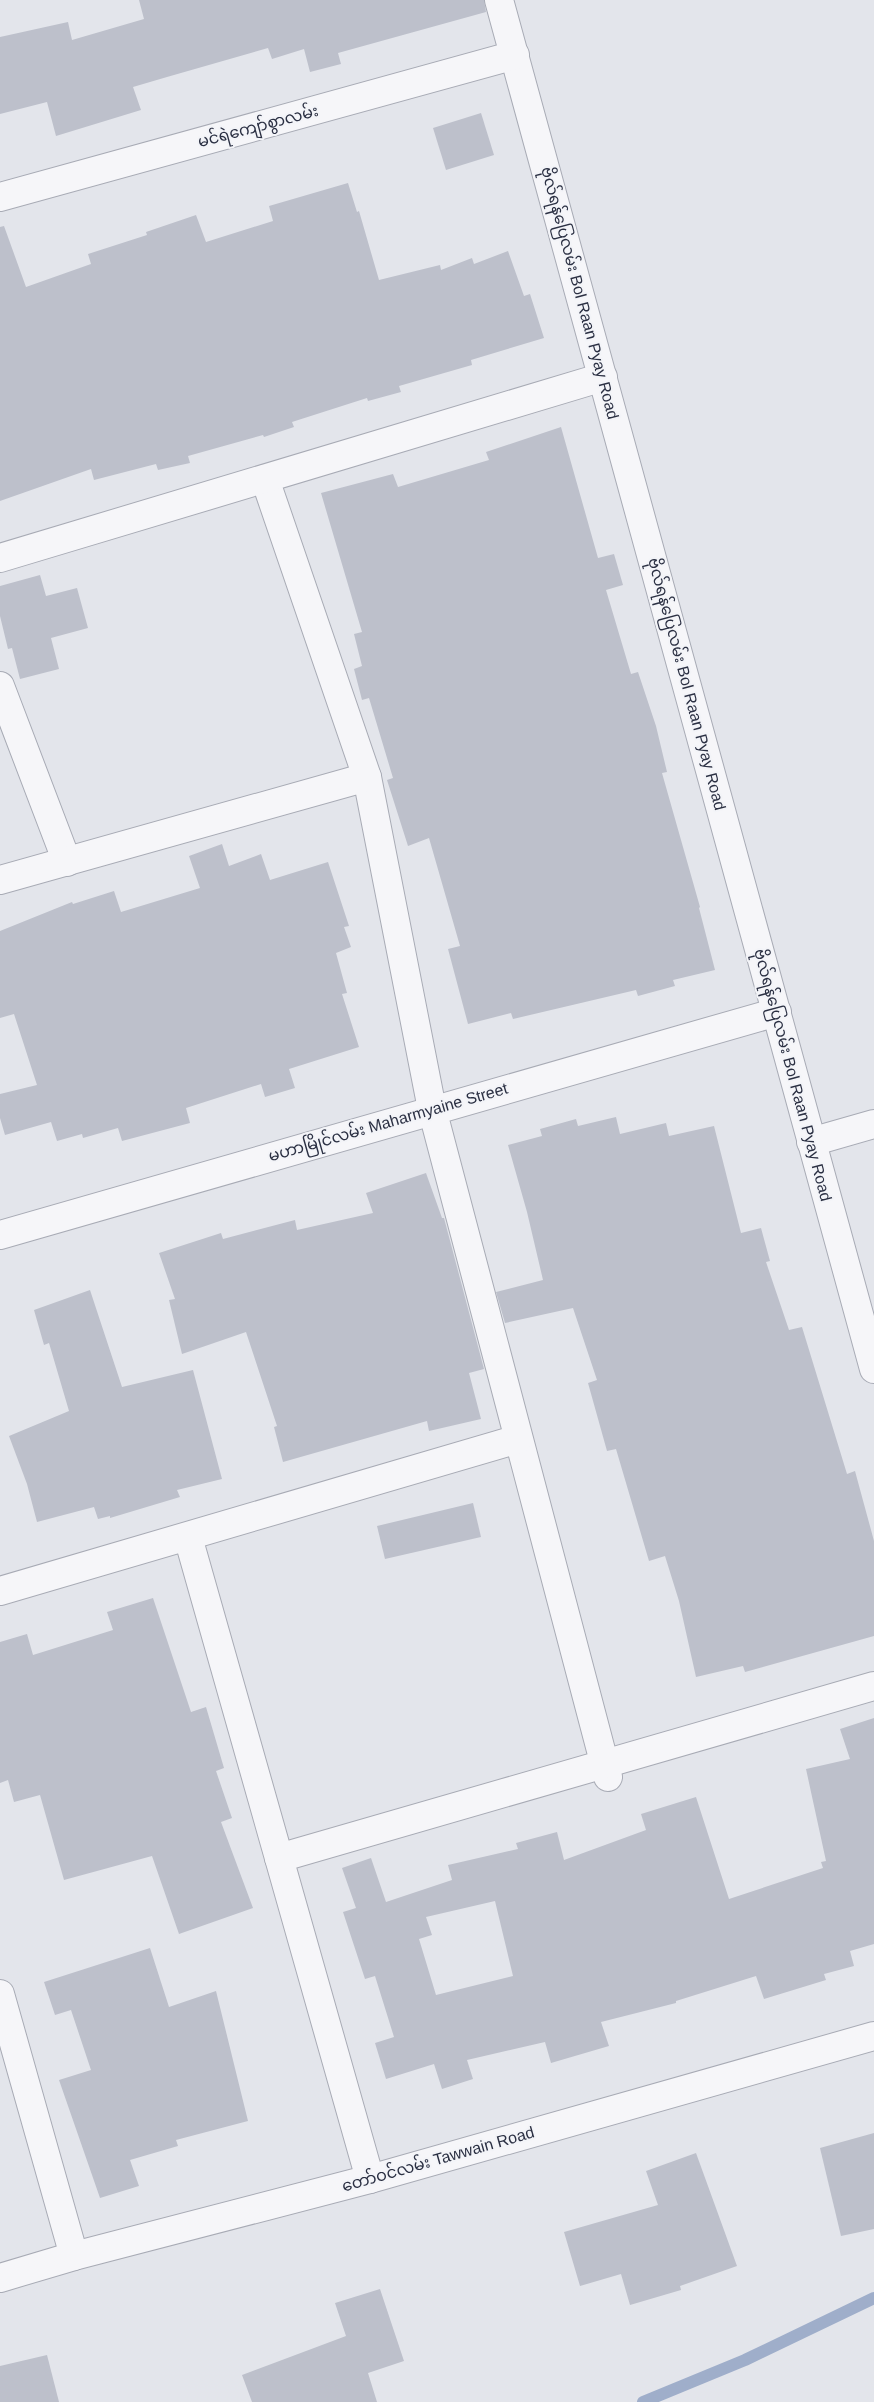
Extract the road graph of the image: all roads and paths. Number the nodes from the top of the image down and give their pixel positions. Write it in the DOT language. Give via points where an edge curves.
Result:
graph roads {
  1 [pos="499,0"];
  2 [pos="515,55"];
  3 [pos="0,197"];
  4 [pos="603,377"];
  5 [pos="265,479"];
  6 [pos="0,558"];
  7 [pos="0,686"];
  8 [pos="367,777"];
  9 [pos="68,862"];
  10 [pos="0,880"];
  11 [pos="777,1012"];
  12 [pos="432,1109"];
  13 [pos="874,1124"];
  14 [pos="811,1142"];
  15 [pos="0,1235"];
  16 [pos="874,1369"];
  17 [pos="518,1439"];
  18 [pos="188,1537"];
  19 [pos="0,1591"];
  20 [pos="874,1686"];
  21 [pos="606,1770"];
  22 [pos="279,1858"];
  23 [pos="0,1994"];
  24 [pos="874,2036"];
  25 [pos="370,2179"];
  26 [pos="74,2256"];
  27 [pos="0,2278"];
  1 -- 2 [label="street, ဗိုလ်ရန်ပြေလမ်း Bol Raan Pyay Road"];
  2 -- 3 [label="street, မင်ရဲကျော်စွာလမ်း"];
  2 -- 4 [label="street, ဗိုလ်ရန်ပြေလမ်း Bol Raan Pyay Road"];
  4 -- 5 [label="street"];
  4 -- 11 [label="street, ဗိုလ်ရန်ပြေလမ်း Bol Raan Pyay Road"];
  5 -- 6 [label="street"];
  5 -- 8 [label="street"];
  7 -- 9 [label="street"];
  8 -- 9 [label="street"];
  8 -- 12 [label="street"];
  9 -- 10 [label="street"];
  11 -- 12 [label="street, မဟာမြိုင်လမ်း Maharmyaine Street"];
  11 -- 14 [label="street, ဗိုလ်ရန်ပြေလမ်း Bol Raan Pyay Road"];
  12 -- 15 [label="street, မဟာမြိုင်လမ်း Maharmyaine Street"];
  12 -- 17 [label="street"];
  13 -- 14 [label="street"];
  14 -- 16 [label="street, ဗိုလ်ရန်ပြေလမ်း Bol Raan Pyay Road"];
  17 -- 18 [label="street"];
  17 -- 21 [label="street"];
  18 -- 19 [label="street"];
  18 -- 22 [label="street"];
  20 -- 21 [label="street"];
  21 -- 22 [label="street"];
  22 -- 25 [label="street"];
  23 -- 26 [label="street"];
  24 -- 25 [label="street, တော်ဝင်လမ်း Tawwain Road"];
  25 -- 26 [label="street, တော်ဝင်လမ်း Tawwain Road"];
  26 -- 27 [label="street, တော်ဝင်လမ်း Tawwain Road"];
}
